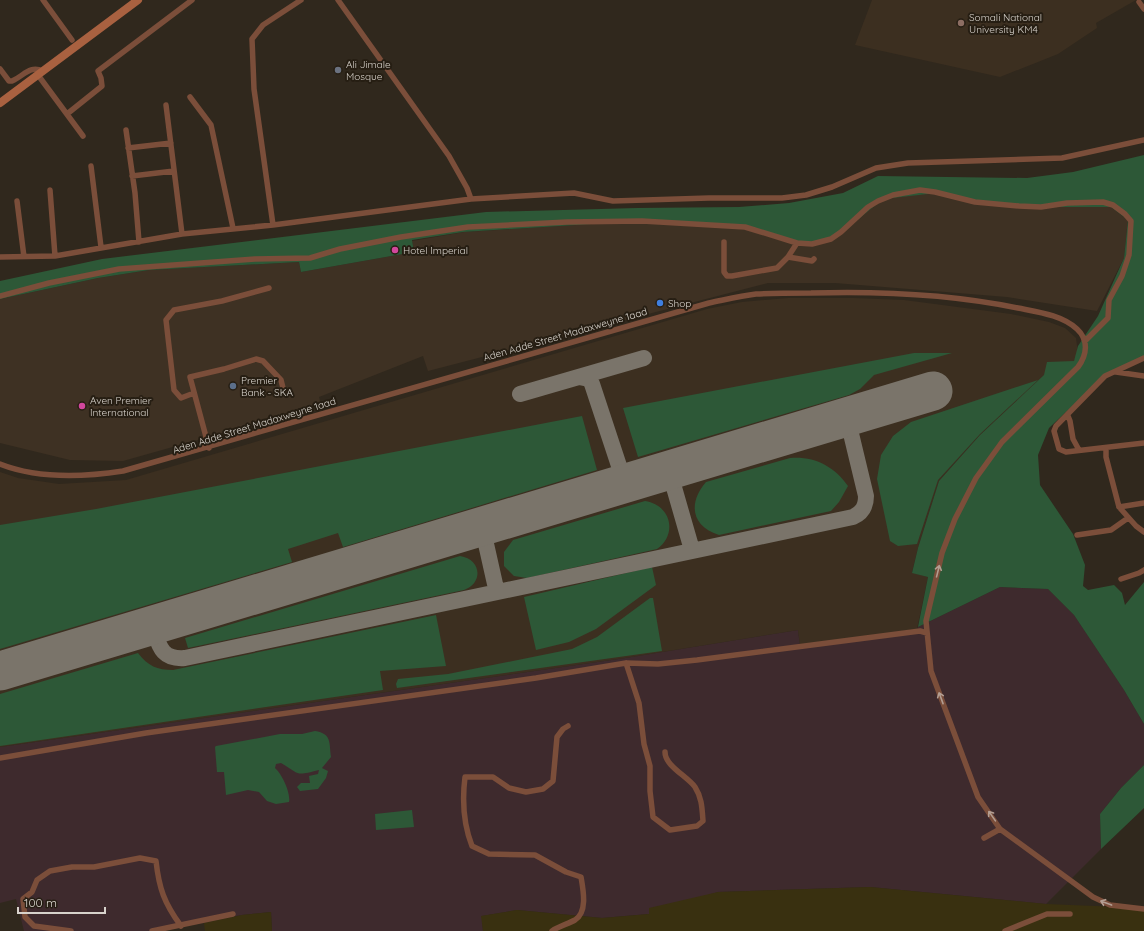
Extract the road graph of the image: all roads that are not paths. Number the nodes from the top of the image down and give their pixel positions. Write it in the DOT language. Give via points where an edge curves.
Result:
graph roads {
  1 [pos="44,0"];
  2 [pos="138,0"];
  3 [pos="192,0"];
  4 [pos="301,0"];
  5 [pos="338,0"];
  6 [pos="1140,2"];
  7 [pos="1144,9"];
  8 [pos="72,40"];
  9 [pos="0,69"];
  10 [pos="40,73"];
  11 [pos="190,97"];
  12 [pos="0,103"];
  13 [pos="166,105"];
  14 [pos="67,114"];
  15 [pos="126,130"];
  16 [pos="83,136"];
  17 [pos="1144,140"];
  18 [pos="170,143"];
  19 [pos="128,148"];
  20 [pos="91,166"];
  21 [pos="174,171"];
  22 [pos="132,176"];
  23 [pos="50,190"];
  24 [pos="471,199"];
  25 [pos="18,201"];
  26 [pos="273,225"];
  27 [pos="232,228"];
  28 [pos="182,234"];
  29 [pos="138,242"];
  30 [pos="724,242"];
  31 [pos="797,243"];
  32 [pos="101,246"];
  33 [pos="55,256"];
  34 [pos="0,257"];
  35 [pos="24,257"];
  36 [pos="788,257"];
  37 [pos="814,259"];
  38 [pos="269,288"];
  39 [pos="0,296"];
  40 [pos="1085,341"];
  41 [pos="1144,358"];
  42 [pos="1116,372"];
  43 [pos="1144,376"];
  44 [pos="284,392"];
  45 [pos="194,393"];
  46 [pos="1068,416"];
  47 [pos="1144,443"];
  48 [pos="209,448"];
  49 [pos="1106,449"];
  50 [pos="1079,450"];
  51 [pos="0,464"];
  52 [pos="1144,503"];
  53 [pos="1119,507"];
  54 [pos="1128,518"];
  55 [pos="1144,532"];
  56 [pos="1077,535"];
  57 [pos="1144,570"];
  58 [pos="1121,578"];
  59 [pos="927,634"];
  60 [pos="626,663"];
  61 [pos="568,726"];
  62 [pos="665,752"];
  63 [pos="0,758"];
  64 [pos="1000,829"];
  65 [pos="984,838"];
  66 [pos="1143,909"];
  67 [pos="233,914"];
  68 [pos="1070,914"];
  69 [pos="181,926"];
  70 [pos="71,931"];
  71 [pos="152,931"];
  72 [pos="552,931"];
  73 [pos="1005,931"];
  1 -- 8 [label="street"];
  2 -- 10 [label="main road"];
  3 -- 14 [label="street" via="98,71 102,86"];
  4 -- 26 [label="street" via="263,26 252,39 254,89"];
  5 -- 24 [label="street" via="449,156"];
  6 -- 7 [label="street"];
  9 -- 10 [label="street" via="12,82 27,70 38,69"];
  10 -- 12 [label="main road"];
  10 -- 14 [label="street"];
  11 -- 27 [label="street" via="211,125"];
  13 -- 18 [label="street"];
  14 -- 16 [label="street"];
  15 -- 19 [label="street"];
  17 -- 24 [label="street" via="1062,158 908,163 876,168 832,187 806,195 782,198 613,202 574,193"];
  18 -- 19 [label="street"];
  18 -- 21 [label="street"];
  19 -- 22 [label="street"];
  20 -- 32 [label="street"];
  21 -- 22 [label="street"];
  21 -- 28 [label="street"];
  22 -- 29 [label="street"];
  23 -- 33 [label="street"];
  24 -- 26 [label="street"];
  25 -- 35 [label="street"];
  26 -- 27 [label="street"];
  27 -- 28 [label="street"];
  28 -- 29 [label="street"];
  29 -- 32 [label="street"];
  30 -- 36 [label="street" via="724,272 727,276 777,268"];
  31 -- 36 [label="street"];
  31 -- 39 [label="street" via="745,227 642,221 468,227 401,237 340,249 310,258 255,259 119,269"];
  31 -- 40 [label="street" via="812,244 831,239 878,201 920,190 960,199 1019,206 1041,207 1094,202 1112,204 1131,221 1129,255 1122,276 1109,300 1108,318"];
  32 -- 33 [label="street"];
  33 -- 35 [label="street"];
  34 -- 35 [label="street"];
  36 -- 37 [label="street" via="806,262"];
  38 -- 45 [label="street" via="222,301 174,310 166,320 174,390 181,398"];
  40 -- 48 [label="street, Aden Adde Street Madaxweyne 1aad" via="1078,329 1054,316 954,298 854,292 756,294 709,303 558,345"];
  59 -- 40 [label="street, one-way" via="926,621 942,552 976,478 1002,442 1078,367 1085,355"];
  41 -- 42 [label="street"];
  42 -- 43 [label="street"];
  42 -- 46 [label="street" via="1105,376"];
  44 -- 45 [label="street" via="281,380 276,374 263,361 254,358 224,369 190,377"];
  45 -- 48 [label="street"];
  46 -- 50 [label="street" via="1073,439"];
  46 -- 50 [label="street" via="1056,426 1055,438 1062,451"];
  47 -- 49 [label="street"];
  48 -- 51 [label="street, Aden Adde Street Madaxweyne 1aad" via="138,468 101,474 32,473"];
  49 -- 50 [label="street"];
  49 -- 53 [label="street"];
  52 -- 53 [label="street"];
  53 -- 54 [label="street"];
  54 -- 55 [label="street"];
  54 -- 56 [label="street" via="1111,530"];
  57 -- 58 [label="street"];
  59 -- 60 [label="street" via="920,631 658,664"];
  64 -- 59 [label="street, one-way" via="978,797 952,731 931,671"];
  60 -- 62 [label="street" via="639,703 644,744 650,766 653,816 670,830 697,826 703,821 702,803 695,788 669,763"];
  60 -- 63 [label="street" via="154,732"];
  61 -- 72 [label="street" via="557,737 553,781 543,789 526,792 509,788 493,777 465,777 462,800 466,830 472,846 489,854 535,855 581,877 582,912 577,919"];
  64 -- 65 [label="street"];
  66 -- 64 [label="street, one-way" via="1110,905 1093,897"];
  67 -- 69 [label="street"];
  68 -- 73 [label="street" via="1047,914"];
  69 -- 70 [label="street" via="168,908 156,861 140,858 94,867 50,871 36,880 32,892 23,899 25,917 34,926"];
  69 -- 71 [label="street"];
}
